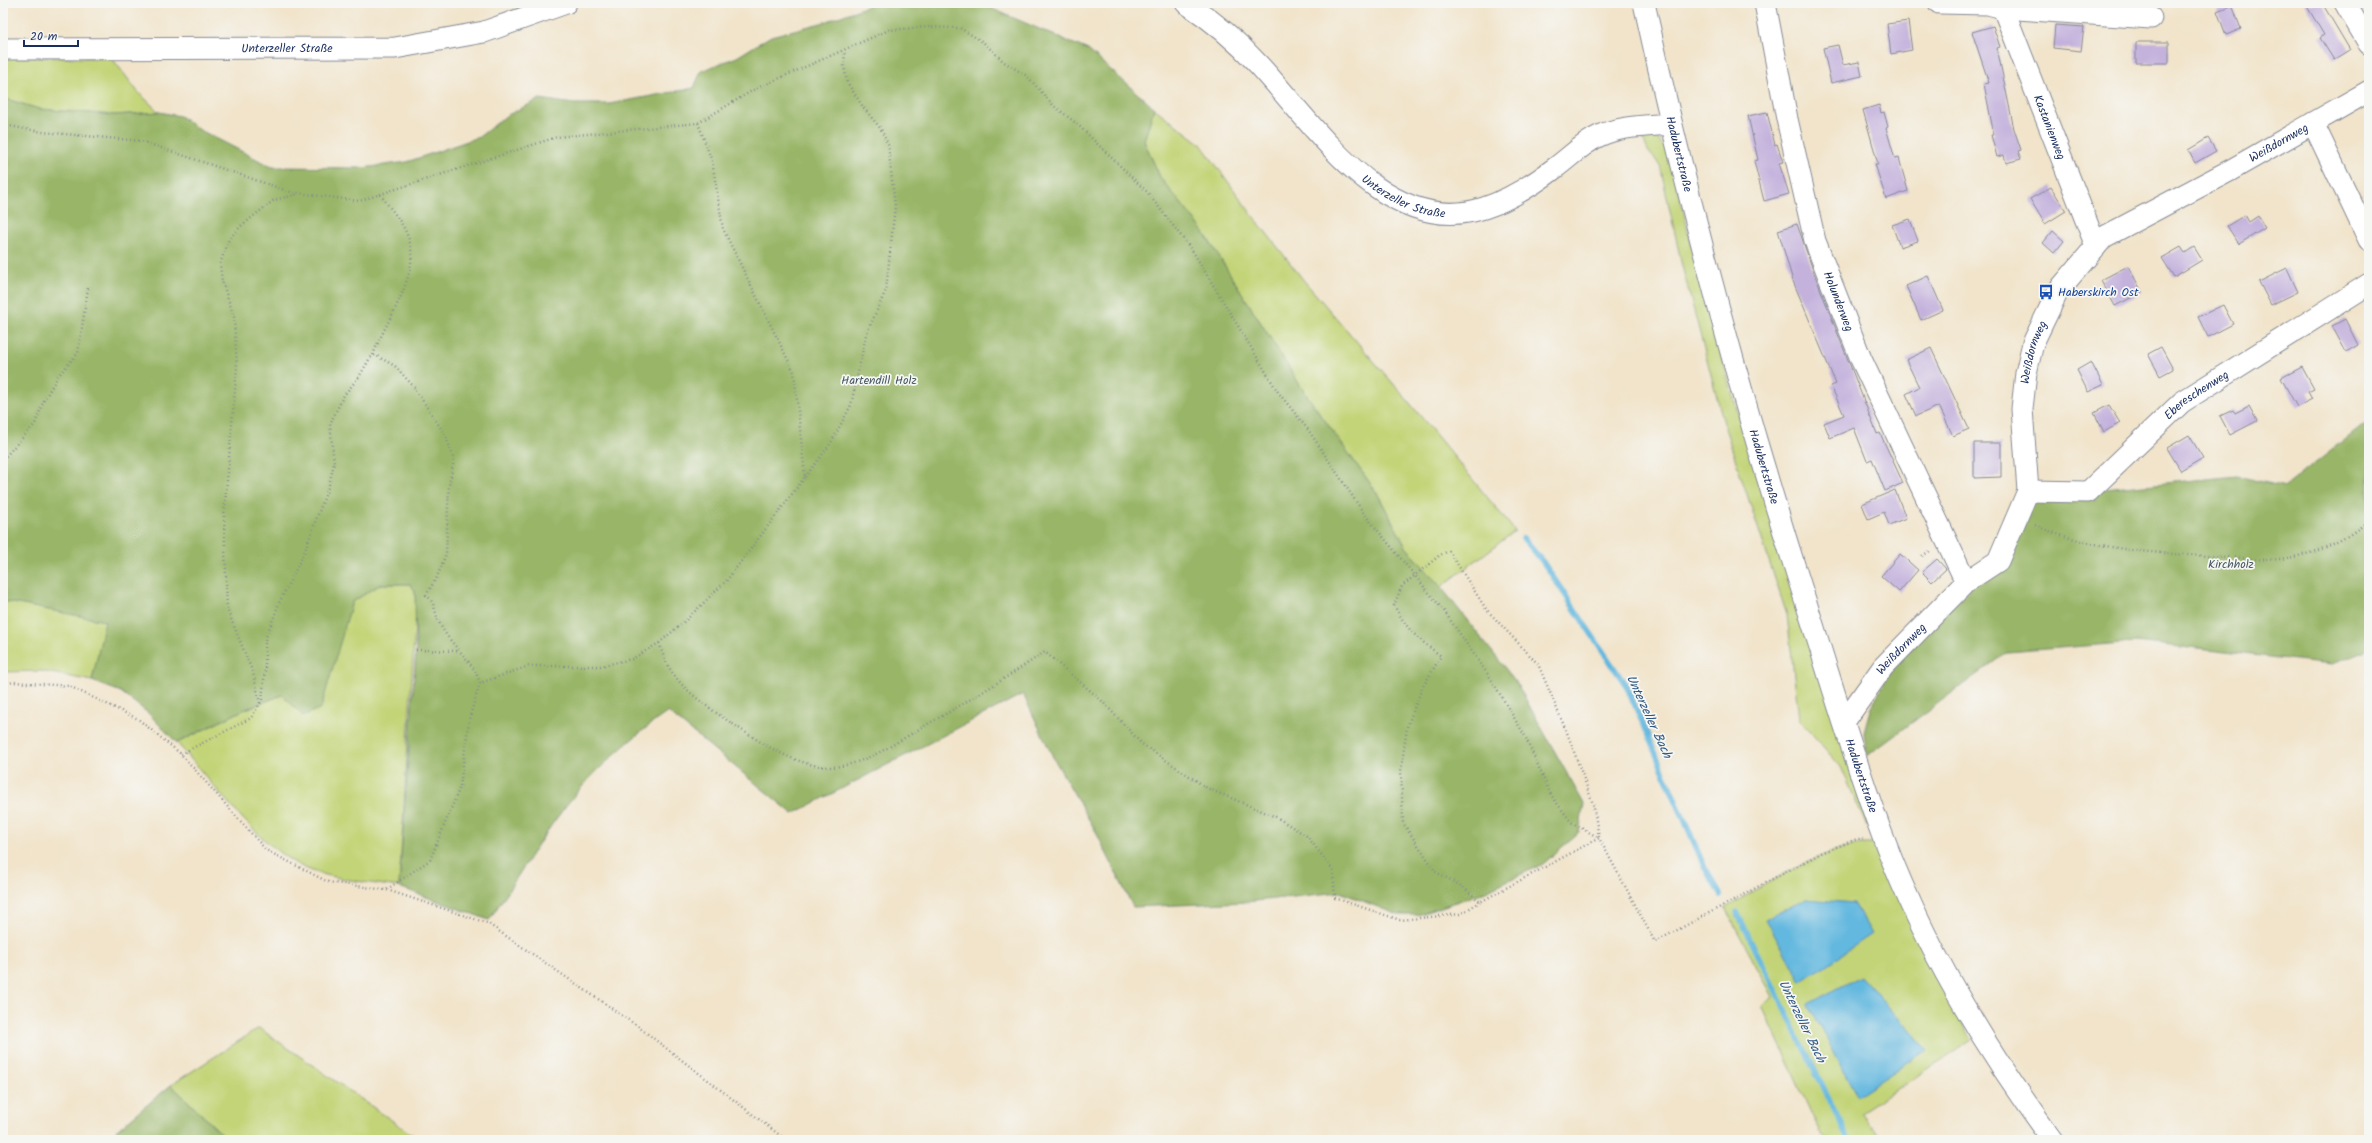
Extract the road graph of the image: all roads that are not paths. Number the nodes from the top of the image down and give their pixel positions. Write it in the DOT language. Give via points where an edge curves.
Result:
graph roads {
  1 [pos="566,3"];
  2 [pos="1186,3"];
  3 [pos="1644,3"];
  4 [pos="1765,3"];
  5 [pos="1939,3"];
  6 [pos="2345,3"];
  7 [pos="2003,8"];
  8 [pos="2151,18"];
  9 [pos="2369,44"];
  10 [pos="3,49"];
  11 [pos="2369,91"];
  12 [pos="2313,123"];
  13 [pos="1670,124"];
  14 [pos="2369,240"];
  15 [pos="2096,246"];
  16 [pos="2369,284"];
  17 [pos="2028,491"];
  18 [pos="1966,582"];
  19 [pos="1844,722"];
  20 [pos="2053,1140"];
  1 -- 10 [label="street, Unterzeller Straße" via="484,32 394,48"];
  2 -- 13 [label="street, Unterzeller Straße" via="1231,38 1257,63 1362,176 1390,197 1412,208 1449,215 1497,204 1535,182 1600,136 1614,131"];
  3 -- 13 [label="street, Hadubertstraße"];
  4 -- 18 [label="street, Holunderweg" via="1787,119 1815,242 1862,359"];
  5 -- 7 [label="street" via="1988,4"];
  6 -- 9 [label="street"];
  7 -- 8 [label="street"];
  7 -- 15 [label="street, Kastanienweg"];
  11 -- 12 [label="street, Weißdornweg"];
  12 -- 14 [label="street"];
  12 -- 15 [label="street, Weißdornweg" via="2104,237"];
  13 -- 19 [label="street, Hadubertstraße" via="1732,360"];
  15 -- 17 [label="street, Weißdornweg" via="2058,291 2033,343 2022,409"];
  16 -- 17 [label="street, Ebereschenweg" via="2182,402 2088,492"];
  17 -- 18 [label="street, Weißdornweg" via="1998,562"];
  18 -- 19 [label="street, Weißdornweg" via="1883,667"];
  19 -- 20 [label="street, Hadubertstraße" via="1883,838 1918,920 1981,1037"];
}
